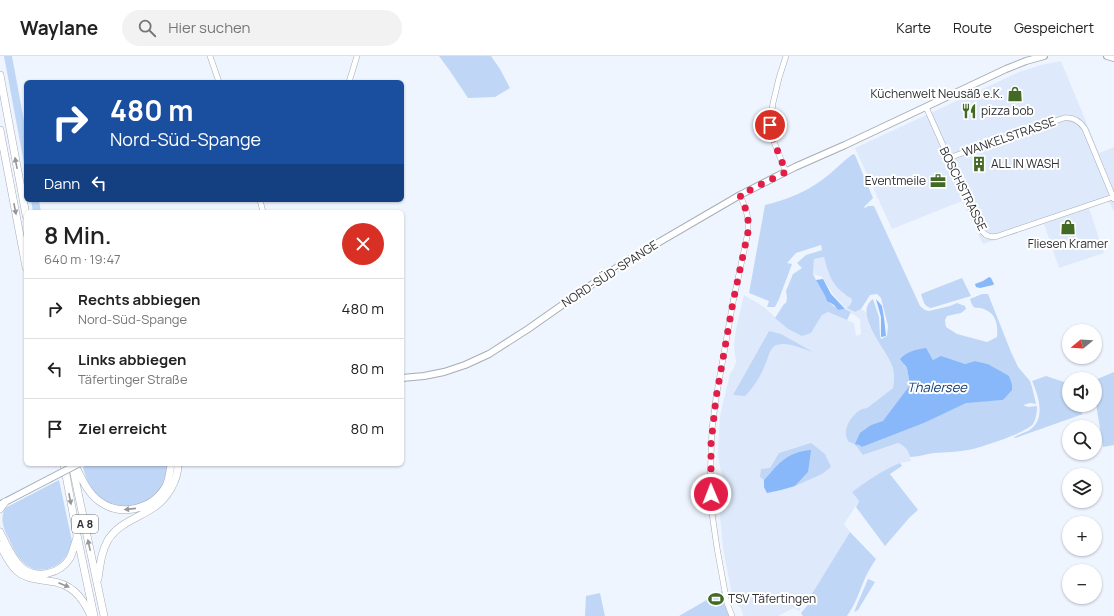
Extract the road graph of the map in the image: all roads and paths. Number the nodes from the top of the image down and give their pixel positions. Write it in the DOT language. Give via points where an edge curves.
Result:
graph roads {
  1 [pos="210,56"];
  2 [pos="356,56"];
  3 [pos="786,56"];
  4 [pos="1044,56"];
  5 [pos="1107,56"];
  6 [pos="1114,58"];
  7 [pos="0,75"];
  8 [pos="218,80"];
  9 [pos="350,80"];
  10 [pos="926,107"];
  11 [pos="0,130"];
  12 [pos="948,158"];
  13 [pos="786,172"];
  14 [pos="740,195"];
  15 [pos="1114,198"];
  16 [pos="25,210"];
  17 [pos="24,256"];
  18 [pos="404,378"];
  19 [pos="64,466"];
  20 [pos="73,466"];
  21 [pos="74,466"];
  22 [pos="74,466"];
  23 [pos="171,466"];
  24 [pos="178,466"];
  25 [pos="2,504"];
  26 [pos="0,509"];
  27 [pos="0,532"];
  28 [pos="77,535"];
  29 [pos="0,545"];
  30 [pos="97,583"];
  31 [pos="91,616"];
  32 [pos="94,616"];
  33 [pos="104,616"];
  34 [pos="732,616"];
  1 -- 8 [label="street"];
  2 -- 9 [label="street"];
  3 -- 13 [label="street" via="778,78 770,125 774,143"];
  4 -- 10 [label="main road, NORD-SÜD-SPANGE" via="1016,64"];
  5 -- 6 [label="main road"];
  16 -- 7 [label="highway, one-way"];
  10 -- 12 [label="street, BOSCHSTRASSE"];
  10 -- 13 [label="main road, NORD-SÜD-SPANGE"];
  11 -- 17 [label="highway, one-way"];
  12 -- 15 [label="street, BOSCHSTRASSE" via="986,236 998,236"];
  12 -- 15 [label="street, WANKELSTRASSE" via="1064,118 1074,118 1085,129"];
  13 -- 14 [label="main road, NORD-SÜD-SPANGE"];
  14 -- 18 [label="main road, NORD-SÜD-SPANGE" via="608,273 489,354 444,372"];
  14 -- 34 [label="street" via="748,219 748,232 716,398 710,482 717,548 727,603"];
  19 -- 28 [label="highway, A 8, one-way"];
  30 -- 20 [label="highway, A 8, one-way"];
  23 -- 21 [label="highway, one-way" via="167,484 157,497 144,506 125,510 110,507 96,498"];
  22 -- 25 [label="main road, bridge"];
  24 -- 30 [label="highway" via="174,484 159,503 128,521 108,540 103,550"];
  25 -- 26 [label="highway"];
  27 -- 28 [label="highway" via="21,566 31,572 43,574 54,572 64,565 72,554"];
  28 -- 32 [label="highway, A 8"];
  29 -- 31 [label="highway, one-way" via="17,571 29,578 56,582 70,588 82,598"];
  30 -- 33 [label="highway, A 8"];
}
